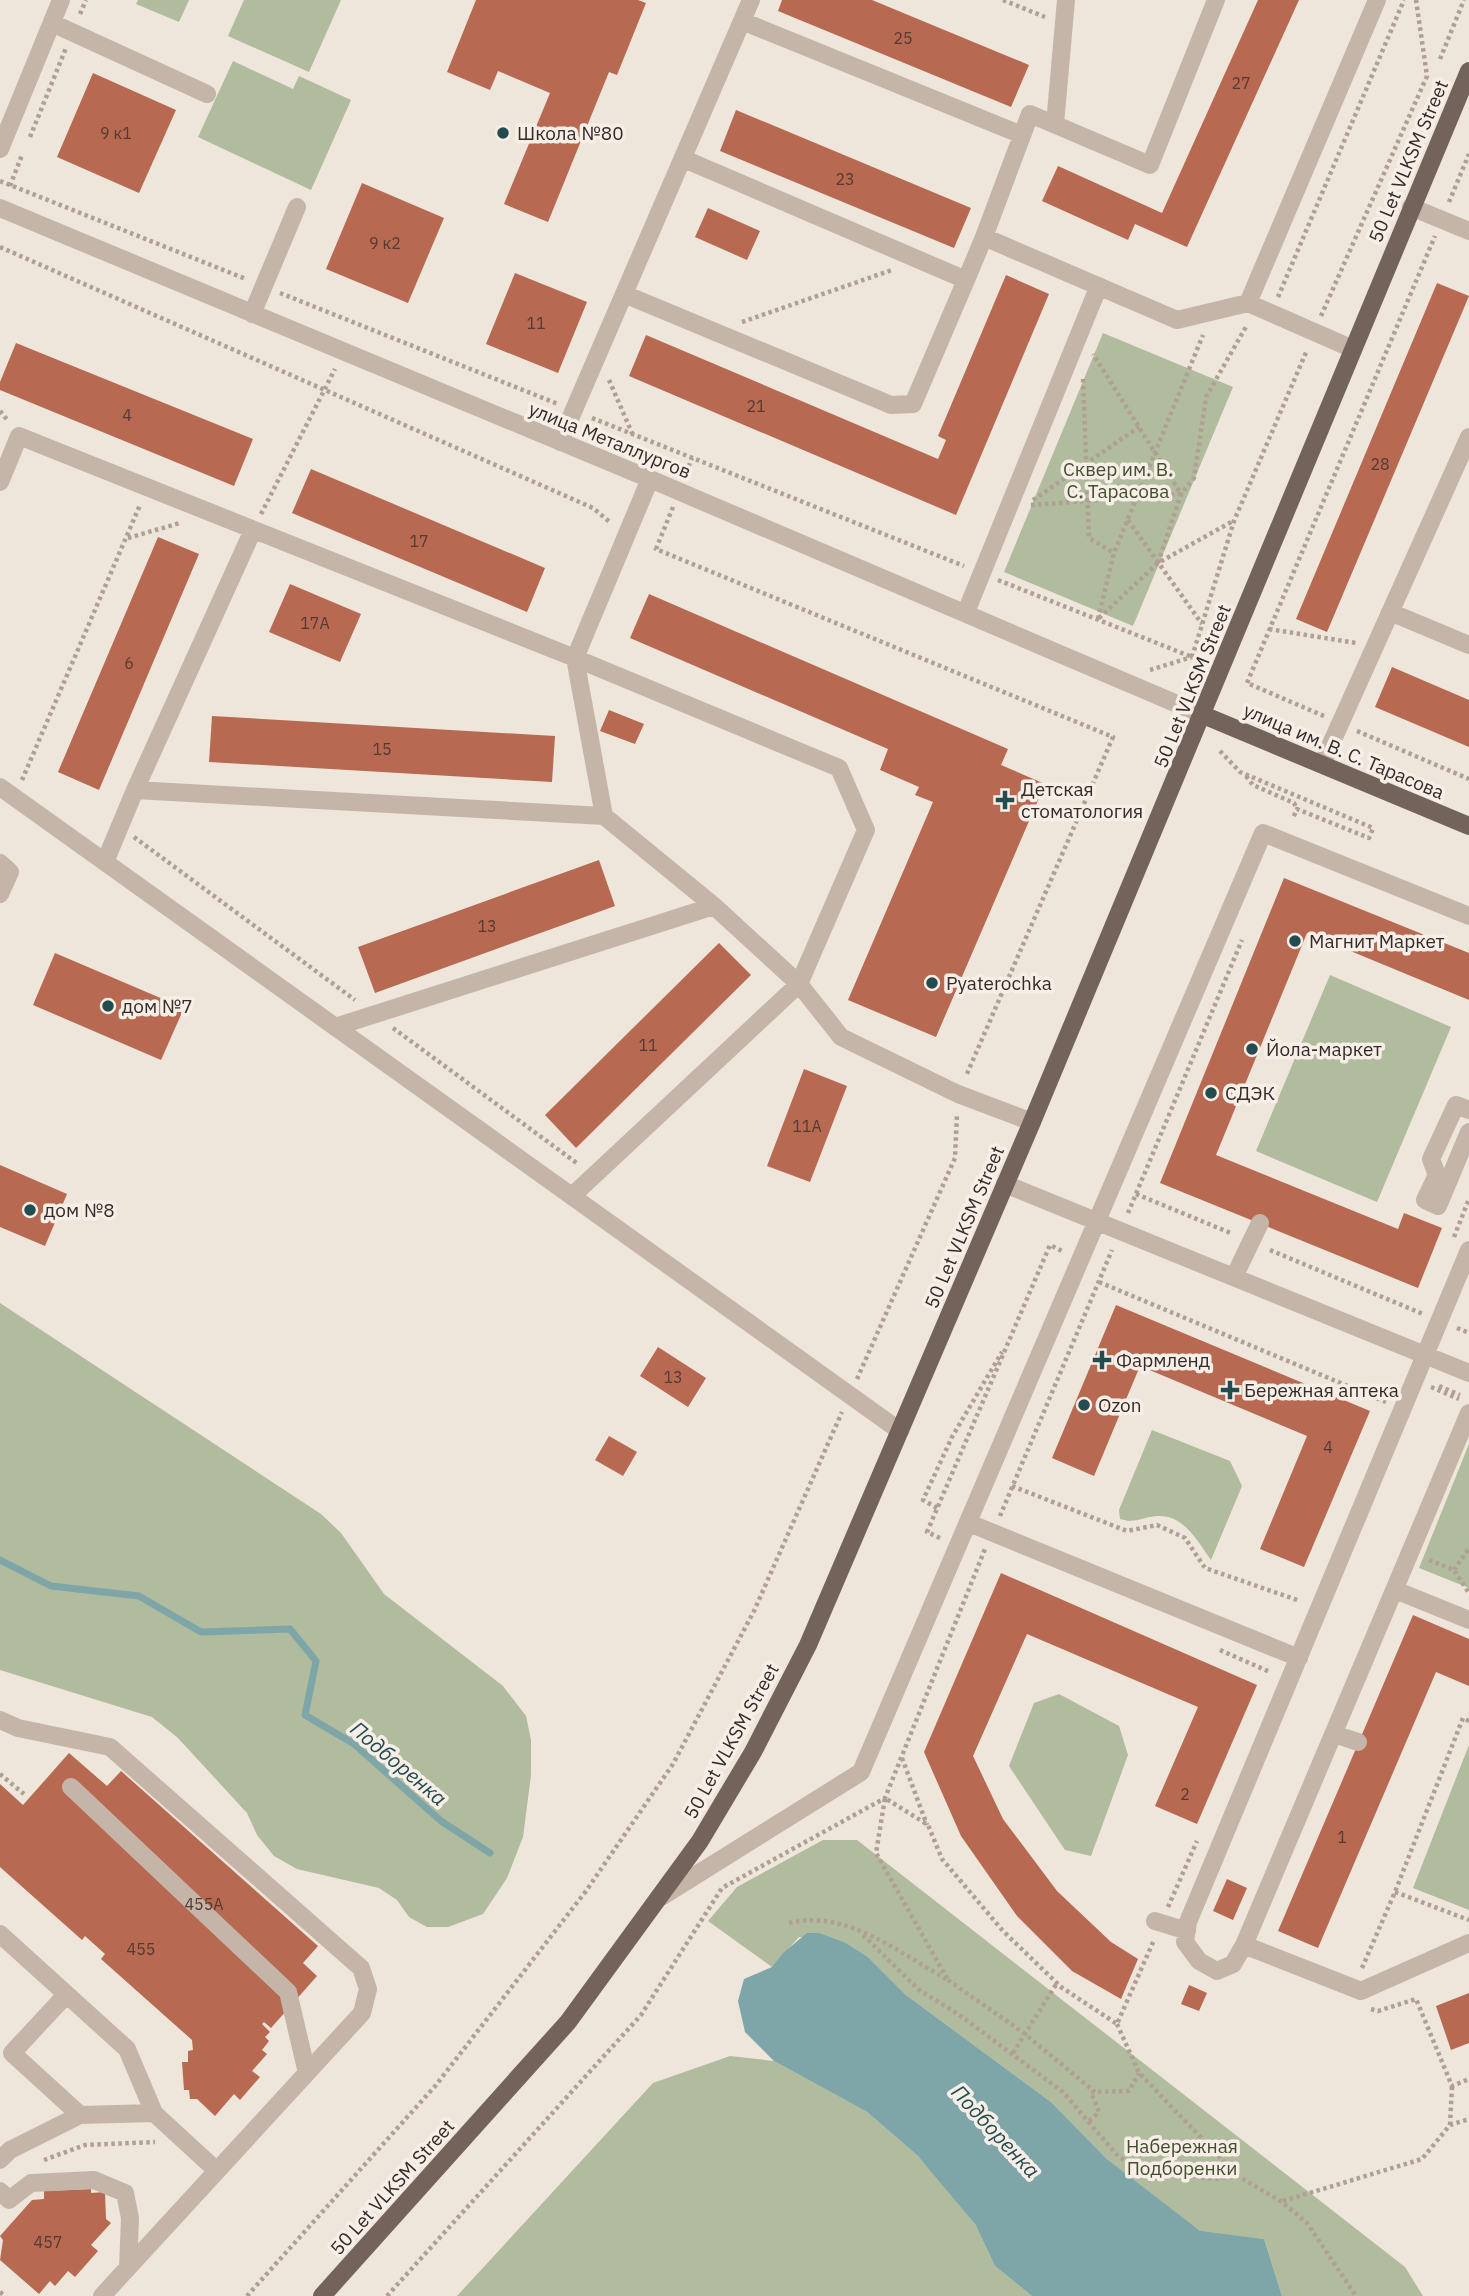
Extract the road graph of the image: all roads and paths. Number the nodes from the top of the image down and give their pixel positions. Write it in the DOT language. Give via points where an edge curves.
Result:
graph roads {
  1 [pos="61,0"];
  2 [pos="86,0"];
  3 [pos="751,0"];
  4 [pos="1003,0"];
  5 [pos="1066,0"];
  6 [pos="1216,0"];
  7 [pos="1377,0"];
  8 [pos="1416,0"];
  9 [pos="1464,0"];
  10 [pos="742,21"];
  11 [pos="52,23"];
  12 [pos="1062,24"];
  13 [pos="72,33"];
  14 [pos="1440,60"];
  15 [pos="1469,71"];
  16 [pos="207,94"];
  17 [pos="1462,101"];
  18 [pos="1055,124"];
  19 [pos="1022,135"];
  20 [pos="0,149"];
  21 [pos="1469,154"];
  22 [pos="684,159"];
  23 [pos="0,181"];
  24 [pos="10,185"];
  25 [pos="297,207"];
  26 [pos="1411,207"];
  27 [pos="0,208"];
  28 [pos="1441,220"];
  29 [pos="1469,231"];
  30 [pos="984,237"];
  31 [pos="0,247"];
  32 [pos="920,260"];
  33 [pos="966,280"];
  34 [pos="264,287"];
  35 [pos="1098,288"];
  36 [pos="624,294"];
  37 [pos="1252,305"];
  38 [pos="1213,312"];
  39 [pos="252,314"];
  40 [pos="1318,324"];
  41 [pos="714,331"];
  42 [pos="1081,336"];
  43 [pos="1353,349"];
  44 [pos="344,353"];
  45 [pos="598,354"];
  46 [pos="1083,374"];
  47 [pos="324,391"];
  48 [pos="573,411"];
  49 [pos="1139,427"];
  50 [pos="633,434"];
  51 [pos="1469,436"];
  52 [pos="560,442"];
  53 [pos="1155,453"];
  54 [pos="1087,464"];
  55 [pos="650,478"];
  56 [pos="0,482"];
  57 [pos="148,488"];
  58 [pos="679,491"];
  59 [pos="1181,494"];
  60 [pos="1137,497"];
  61 [pos="1088,501"];
  62 [pos="1128,520"];
  63 [pos="1234,521"];
  64 [pos="184,523"];
  65 [pos="253,530"];
  66 [pos="626,537"];
  67 [pos="126,538"];
  68 [pos="1114,553"];
  69 [pos="1157,563"];
  70 [pos="982,573"];
  71 [pos="966,612"];
  72 [pos="1390,612"];
  73 [pos="1098,619"];
  74 [pos="1203,625"];
  75 [pos="1269,629"];
  76 [pos="1469,645"];
  77 [pos="1374,646"];
  78 [pos="575,658"];
  79 [pos="1144,672"];
  80 [pos="1247,683"];
  81 [pos="1203,715"];
  82 [pos="1220,751"];
  83 [pos="1322,764"];
  84 [pos="1244,774"];
  85 [pos="0,787"];
  86 [pos="135,790"];
  87 [pos="15,797"];
  88 [pos="1297,809"];
  89 [pos="604,816"];
  90 [pos="1293,818"];
  91 [pos="1469,826"];
  92 [pos="105,862"];
  93 [pos="0,863"];
  94 [pos="0,894"];
  95 [pos="714,906"];
  96 [pos="1469,916"];
  97 [pos="1244,937"];
  98 [pos="799,984"];
  99 [pos="335,1027"];
  100 [pos="958,1094"];
  101 [pos="1469,1110"];
  102 [pos="1032,1122"];
  103 [pos="1469,1132"];
  104 [pos="1005,1184"];
  105 [pos="1136,1194"];
  106 [pos="572,1196"];
  107 [pos="1098,1222"];
  108 [pos="1260,1223"];
  109 [pos="1120,1231"];
  110 [pos="1251,1242"];
  111 [pos="1113,1248"];
  112 [pos="1469,1250"];
  113 [pos="1082,1259"];
  114 [pos="1105,1268"];
  115 [pos="1234,1278"];
  116 [pos="1099,1282"];
  117 [pos="1439,1321"];
  118 [pos="1469,1333"];
  119 [pos="1013,1335"];
  120 [pos="1425,1355"];
  121 [pos="1469,1373"];
  122 [pos="1391,1393"];
  123 [pos="850,1395"];
  124 [pos="1387,1402"];
  125 [pos="1469,1413"];
  126 [pos="1381,1415"];
  127 [pos="900,1432"];
  128 [pos="1012,1486"];
  129 [pos="937,1508"];
  130 [pos="969,1523"];
  131 [pos="959,1546"];
  132 [pos="1469,1548"];
  133 [pos="982,1556"];
  134 [pos="1422,1557"];
  135 [pos="1454,1570"];
  136 [pos="1307,1589"];
  137 [pos="1395,1590"];
  138 [pos="1469,1593"];
  139 [pos="1301,1601"];
  140 [pos="1296,1614"];
  141 [pos="1469,1620"];
  142 [pos="1280,1651"];
  143 [pos="1299,1658"];
  144 [pos="1265,1684"];
  145 [pos="0,1720"];
  146 [pos="1469,1721"];
  147 [pos="1334,1734"];
  148 [pos="1358,1742"];
  149 [pos="902,1758"];
  150 [pos="0,1774"];
  151 [pos="71,1787"];
  152 [pos="24,1794"];
  153 [pos="928,1825"];
  154 [pos="1199,1835"];
  155 [pos="722,1888"];
  156 [pos="661,1897"];
  157 [pos="1469,1920"];
  158 [pos="1158,1922"];
  159 [pos="789,1923"];
  160 [pos="860,1931"];
  161 [pos="1187,1931"];
  162 [pos="0,1934"];
  163 [pos="1469,1943"];
  164 [pos="1244,1945"];
  165 [pos="948,1980"];
  166 [pos="1057,1983"];
  167 [pos="66,1995"];
  168 [pos="1118,2024"];
  169 [pos="1025,2034"];
  170 [pos="1013,2053"];
  171 [pos="6,2058"];
  172 [pos="307,2073"];
  173 [pos="1139,2073"];
  174 [pos="1452,2086"];
  175 [pos="1095,2092"];
  176 [pos="154,2113"];
  177 [pos="79,2115"];
  178 [pos="1469,2119"];
  179 [pos="1088,2121"];
  180 [pos="1450,2124"];
  181 [pos="184,2140"];
  182 [pos="0,2161"];
  183 [pos="38,2163"];
  184 [pos="218,2171"];
  185 [pos="1238,2176"];
  186 [pos="0,2192"];
  187 [pos="1282,2202"];
  188 [pos="128,2268"];
  189 [pos="0,2292"];
  190 [pos="5,2296"];
  191 [pos="102,2296"];
  192 [pos="247,2296"];
  193 [pos="322,2296"];
  194 [pos="387,2296"];
  195 [pos="1356,2296"];
  1 -- 11 [label="street"];
  2 -- 13 [label="path"];
  3 -- 10 [label="street"];
  4 -- 12 [label="path"];
  5 -- 12 [label="street"];
  6 -- 18 [label="street" via="1150,165"];
  7 -- 37 [label="street"];
  8 -- 40 [label="path" via="1427,76"];
  9 -- 14 [label="path"];
  10 -- 19 [label="street"];
  10 -- 22 [label="street"];
  11 -- 13 [label="street"];
  11 -- 20 [label="street"];
  12 -- 18 [label="street"];
  13 -- 16 [label="street"];
  13 -- 24 [label="path"];
  15 -- 17 [label="main road, 50 Let VLKSM Street"];
  17 -- 26 [label="main road, 50 Let VLKSM Street"];
  18 -- 19 [label="street" via="1030,114"];
  19 -- 30 [label="street"];
  21 -- 28 [label="path"];
  22 -- 32 [label="street"];
  22 -- 36 [label="street"];
  23 -- 24 [label="path"];
  24 -- 34 [label="path"];
  25 -- 34 [label="street"];
  26 -- 28 [label="street"];
  26 -- 43 [label="main road, 50 Let VLKSM Street"];
  27 -- 39 [label="street, улица Металлургов"];
  28 -- 29 [label="street"];
  28 -- 75 [label="path"];
  30 -- 33 [label="street"];
  30 -- 35 [label="street"];
  31 -- 47 [label="path"];
  32 -- 33 [label="street"];
  32 -- 41 [label="path"];
  33 -- 41 [label="street" via="913,404 891,405"];
  34 -- 39 [label="street"];
  34 -- 48 [label="path"];
  35 -- 38 [label="street" via="1177,320"];
  35 -- 42 [label="street"];
  36 -- 41 [label="street"];
  36 -- 45 [label="street"];
  37 -- 38 [label="street"];
  37 -- 43 [label="street"];
  37 -- 59 [label="path" via="1206,397 1194,478"];
  38 -- 53 [label="path"];
  39 -- 44 [label="street, улица Металлургов"];
  42 -- 49 [label="path"];
  42 -- 70 [label="street"];
  43 -- 81 [label="main road, 50 Let VLKSM Street"];
  44 -- 47 [label="path"];
  44 -- 52 [label="street, улица Металлургов"];
  45 -- 48 [label="street"];
  45 -- 50 [label="path"];
  46 -- 54 [label="path"];
  47 -- 65 [label="path"];
  47 -- 66 [label="path" via="593,508"];
  48 -- 50 [label="path"];
  48 -- 52 [label="street"];
  49 -- 53 [label="path"];
  49 -- 54 [label="path"];
  50 -- 70 [label="path"];
  51 -- 72 [label="street"];
  52 -- 55 [label="street, улица Металлургов"];
  53 -- 59 [label="path"];
  53 -- 60 [label="path"];
  54 -- 61 [label="path"];
  54 -- 61 [label="path" via="1026,506"];
  55 -- 58 [label="street, улица Металлургов"];
  55 -- 66 [label="street"];
  56 -- 57 [label="street" via="19,436"];
  57 -- 65 [label="street"];
  57 -- 67 [label="path"];
  58 -- 71 [label="street, улица Металлургов"];
  58 -- 100 [label="path" via="656,549 1113,737"];
  59 -- 60 [label="path"];
  59 -- 69 [label="path"];
  60 -- 61 [label="path"];
  60 -- 62 [label="path"];
  61 -- 68 [label="path" via="1089,538"];
  62 -- 68 [label="path"];
  62 -- 69 [label="path"];
  63 -- 69 [label="path"];
  64 -- 67 [label="path"];
  65 -- 78 [label="street"];
  65 -- 86 [label="street"];
  66 -- 78 [label="street"];
  67 -- 87 [label="path"];
  68 -- 73 [label="path"];
  69 -- 73 [label="path"];
  69 -- 74 [label="path"];
  70 -- 71 [label="street"];
  70 -- 73 [label="path"];
  71 -- 81 [label="street, улица Металлургов"];
  72 -- 76 [label="street"];
  72 -- 77 [label="street"];
  73 -- 79 [label="path" via="1192,657"];
  75 -- 77 [label="path"];
  75 -- 80 [label="path"];
  77 -- 83 [label="street"];
  78 -- 89 [label="street"];
  78 -- 98 [label="street" via="839,768 866,830"];
  81 -- 83 [label="main road, улица им. В. С. Тарасова"];
  81 -- 102 [label="main road, 50 Let VLKSM Street"];
  82 -- 84 [label="path"];
  83 -- 91 [label="main road, улица им. В. С. Тарасова"];
  84 -- 88 [label="path" via="1253,785 1294,803"];
  84 -- 88 [label="path" via="1373,828 1369,838"];
  85 -- 87 [label="street"];
  86 -- 89 [label="street"];
  86 -- 92 [label="street"];
  87 -- 92 [label="street"];
  88 -- 90 [label="path"];
  89 -- 95 [label="street"];
  92 -- 99 [label="street"];
  93 -- 94 [label="street" via="10,872"];
  95 -- 98 [label="street"];
  95 -- 99 [label="street"];
  96 -- 107 [label="street" via="1263,833"];
  97 -- 105 [label="path"];
  98 -- 100 [label="street" via="841,1037"];
  98 -- 106 [label="street"];
  99 -- 106 [label="street"];
  100 -- 102 [label="street"];
  100 -- 123 [label="path" via="955,1158"];
  101 -- 103 [label="street" via="1456,1105 1432,1159 1437,1175 1425,1200 1438,1206"];
  102 -- 104 [label="main road, 50 Let VLKSM Street"];
  104 -- 107 [label="street"];
  104 -- 127 [label="main road, 50 Let VLKSM Street"];
  105 -- 109 [label="path"];
  105 -- 110 [label="path"];
  106 -- 123 [label="street"];
  107 -- 109 [label="street"];
  107 -- 113 [label="street"];
  108 -- 110 [label="street"];
  109 -- 111 [label="path"];
  109 -- 115 [label="street"];
  110 -- 115 [label="street"];
  110 -- 117 [label="path"];
  112 -- 117 [label="street"];
  113 -- 114 [label="path"];
  113 -- 119 [label="path" via="1050,1245"];
  113 -- 130 [label="street"];
  115 -- 120 [label="street"];
  116 -- 124 [label="path"];
  117 -- 118 [label="path"];
  117 -- 120 [label="street"];
  119 -- 129 [label="path"];
  119 -- 129 [label="path" via="952,1437 923,1500"];
  120 -- 121 [label="street"];
  120 -- 143 [label="street"];
  122 -- 124 [label="path"];
  123 -- 127 [label="street"];
  123 -- 192 [label="path" via="754,1611 673,1764 586,1891 436,2085"];
  124 -- 126 [label="path"];
  125 -- 137 [label="street"];
  127 -- 156 [label="main road, 50 Let VLKSM Street" via="808,1645 760,1741"];
  128 -- 139 [label="path" via="1128,1531 1157,1525 1185,1538 1205,1568"];
  129 -- 131 [label="path" via="927,1532"];
  130 -- 131 [label="street"];
  130 -- 142 [label="street"];
  131 -- 133 [label="path"];
  131 -- 156 [label="street" via="861,1772"];
  132 -- 135 [label="path"];
  134 -- 135 [label="path"];
  135 -- 138 [label="path"];
  136 -- 139 [label="path"];
  137 -- 141 [label="street"];
  137 -- 147 [label="street"];
  139 -- 140 [label="path"];
  142 -- 143 [label="street"];
  142 -- 144 [label="path"];
  143 -- 161 [label="street"];
  145 -- 172 [label="street" via="110,1747 361,1969 368,1990 362,2013"];
  146 -- 157 [label="path" via="1463,1718 1395,1892"];
  147 -- 148 [label="street"];
  147 -- 164 [label="street"];
  149 -- 153 [label="path"];
  150 -- 152 [label="path"];
  151 -- 172 [label="street" via="288,1992"];
  153 -- 165 [label="path" via="886,1798 876,1853"];
  153 -- 166 [label="path" via="942,1858 1003,1931"];
  154 -- 158 [label="path"];
  155 -- 194 [label="path" via="641,2015"];
  156 -- 193 [label="main road, 50 Let VLKSM Street" via="568,2022"];
  158 -- 161 [label="street"];
  158 -- 168 [label="path"];
  159 -- 160 [label="path" via="810,1918 842,1922"];
  160 -- 165 [label="path"];
  160 -- 170 [label="path" via="919,1990"];
  161 -- 164 [label="street" via="1185,1942 1199,1961 1217,1971 1233,1964"];
  162 -- 167 [label="street"];
  163 -- 164 [label="street" via="1362,1991"];
  165 -- 169 [label="path"];
  166 -- 168 [label="path"];
  166 -- 169 [label="path"];
  167 -- 171 [label="street"];
  167 -- 176 [label="street" via="127,2049"];
  168 -- 173 [label="path"];
  169 -- 170 [label="path"];
  169 -- 175 [label="path"];
  170 -- 179 [label="path" via="1063,2092"];
  171 -- 177 [label="street"];
  172 -- 184 [label="street"];
  173 -- 175 [label="path" via="1129,2091"];
  173 -- 185 [label="path"];
  174 -- 180 [label="path"];
  175 -- 179 [label="path" via="1091,2092 1099,2112"];
  176 -- 177 [label="street"];
  176 -- 181 [label="street"];
  177 -- 182 [label="street" via="10,2150"];
  178 -- 180 [label="path"];
  179 -- 185 [label="path" via="1116,2154 1152,2181 1167,2172 1213,2179"];
  180 -- 187 [label="path" via="1422,2159"];
  181 -- 183 [label="path" via="85,2145"];
  181 -- 184 [label="street"];
  184 -- 188 [label="street"];
  185 -- 187 [label="path"];
  186 -- 188 [label="street" via="9,2200 31,2183 94,2180 125,2193 130,2218"];
  187 -- 195 [label="path" via="1307,2223"];
  188 -- 191 [label="street"];
  189 -- 190 [label="path"];
}
